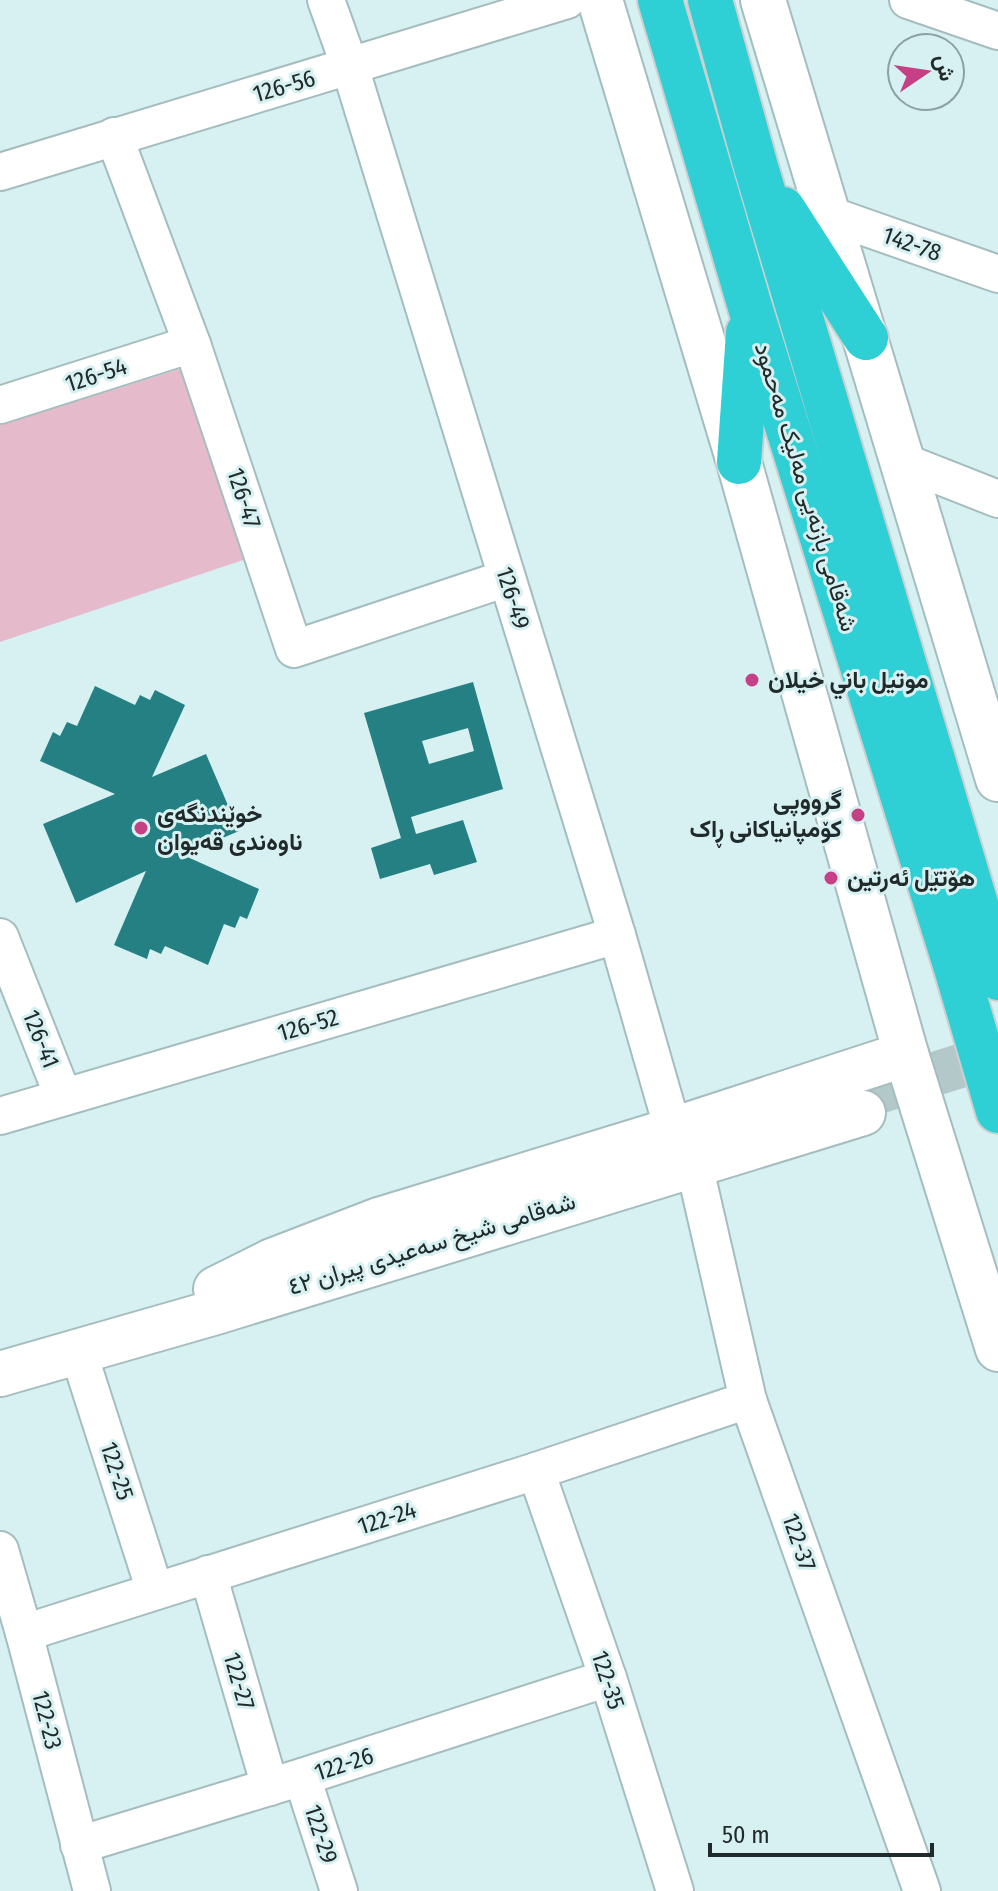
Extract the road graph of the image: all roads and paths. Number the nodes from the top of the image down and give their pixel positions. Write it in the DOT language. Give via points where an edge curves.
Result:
graph roads {
  1 [pos="326,0"];
  2 [pos="567,0"];
  3 [pos="600,0"];
  4 [pos="660,0"];
  5 [pos="710,0"];
  6 [pos="763,0"];
  7 [pos="908,0"];
  8 [pos="998,31"];
  9 [pos="350,67"];
  10 [pos="114,136"];
  11 [pos="756,167"];
  12 [pos="0,172"];
  13 [pos="827,214"];
  14 [pos="998,274"];
  15 [pos="750,307"];
  16 [pos="866,338"];
  17 [pos="192,344"];
  18 [pos="0,405"];
  19 [pos="739,462"];
  20 [pos="904,462"];
  21 [pos="998,499"];
  22 [pos="507,578"];
  23 [pos="987,718"];
  24 [pos="998,779"];
  25 [pos="617,935"];
  26 [pos="0,937"];
  27 [pos="998,978"];
  28 [pos="906,1054"];
  29 [pos="63,1096"];
  30 [pos="861,1105"];
  31 [pos="998,1111"];
  32 [pos="0,1116"];
  33 [pos="925,1116"];
  34 [pos="673,1130"];
  35 [pos="699,1186"];
  36 [pos="213,1302"];
  37 [pos="998,1349"];
  38 [pos="78,1351"];
  39 [pos="0,1353"];
  40 [pos="0,1374"];
  41 [pos="748,1400"];
  42 [pos="536,1471"];
  43 [pos="0,1550"];
  44 [pos="208,1574"];
  45 [pos="155,1591"];
  46 [pos="24,1633"];
  47 [pos="608,1678"];
  48 [pos="286,1782"];
  49 [pos="79,1845"];
  50 [pos="92,1891"];
  51 [pos="339,1891"];
  52 [pos="675,1891"];
  53 [pos="922,1891"];
  1 -- 9 [label="street, 126-49"];
  2 -- 9 [label="street, 126-56"];
  3 -- 19 [label="main road"];
  4 -- 15 [label="highway, شەقامی بازنەیی مەلیک مەحمود"];
  5 -- 11 [label="highway, شەقامی بازنەیی مەلیک مەحمود"];
  6 -- 13 [label="main road"];
  7 -- 8 [label="street"];
  9 -- 10 [label="street, 126-56"];
  9 -- 22 [label="street, 126-49"];
  10 -- 12 [label="street, 126-56"];
  10 -- 17 [label="street, 126-47"];
  11 -- 16 [label="highway"];
  11 -- 27 [label="highway, شەقامی بازنەیی مەلیک مەحمود"];
  13 -- 14 [label="street, 142-78"];
  13 -- 16 [label="main road"];
  15 -- 19 [label="highway"];
  15 -- 31 [label="highway, شەقامی بازنەیی مەلیک مەحمود"];
  16 -- 20 [label="main road"];
  17 -- 18 [label="street, 126-54"];
  17 -- 22 [label="street, 126-47" via="294,649"];
  19 -- 28 [label="main road"];
  20 -- 21 [label="street"];
  20 -- 23 [label="main road"];
  22 -- 25 [label="street, 126-49"];
  23 -- 24 [label="main road"];
  25 -- 29 [label="street, 126-52"];
  25 -- 34 [label="street, 126-49"];
  26 -- 29 [label="street, 126-41"];
  28 -- 33 [label="main road"];
  28 -- 34 [label="main road"];
  29 -- 32 [label="street, 126-52"];
  30 -- 36 [label="main road, شەقامی شیخ سەعیدی پیران ٤٢"];
  33 -- 35 [label="main road"];
  33 -- 37 [label="main road"];
  34 -- 36 [label="main road" via="325,1239 272,1261"];
  35 -- 36 [label="main road" via="356,1288"];
  35 -- 41 [label="street, 122-37"];
  36 -- 38 [label="main road, شەقامی شیخ سەعیدی پیران ٤٢"];
  36 -- 39 [label="main road, شەقامی شیخ سەعیدی پیران ٤٢"];
  38 -- 40 [label="main road, شەقامی شیخ سەعیدی پیران ٤٢"];
  38 -- 45 [label="street, 122-25"];
  41 -- 42 [label="street, 122-24"];
  41 -- 53 [label="street, 122-37"];
  42 -- 44 [label="street, 122-24"];
  42 -- 47 [label="street, 122-35"];
  43 -- 46 [label="street, 122-23"];
  44 -- 45 [label="street, 122-24"];
  44 -- 48 [label="street, 122-27"];
  45 -- 46 [label="street, 122-24"];
  46 -- 49 [label="street, 122-23"];
  47 -- 48 [label="street, 122-26"];
  47 -- 52 [label="street, 122-35"];
  48 -- 49 [label="street, 122-26"];
  48 -- 51 [label="street, 122-29"];
  49 -- 50 [label="street, 122-23"];
}
